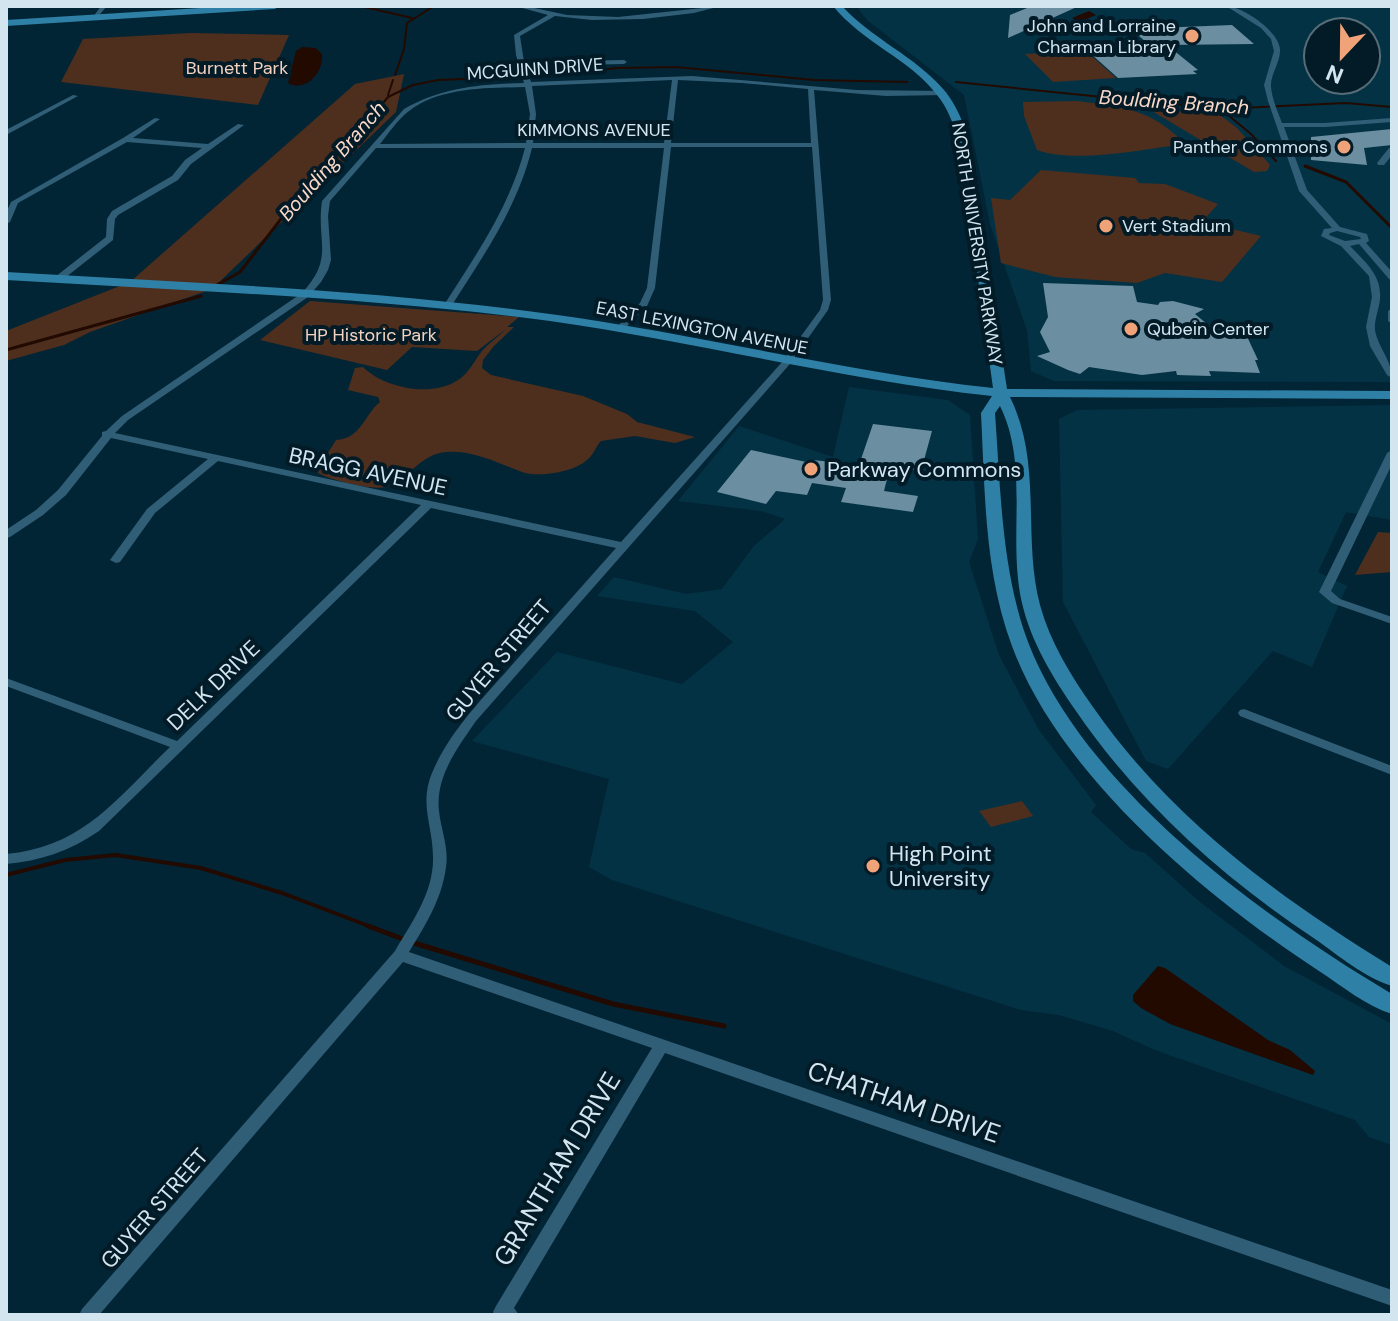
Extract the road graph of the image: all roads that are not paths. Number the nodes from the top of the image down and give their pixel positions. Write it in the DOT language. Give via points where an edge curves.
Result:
graph roads {
  1 [pos="104,6"];
  2 [pos="275,6"];
  3 [pos="518,6"];
  4 [pos="718,6"];
  5 [pos="837,6"];
  6 [pos="1229,6"];
  7 [pos="555,14"];
  8 [pos="93,19"];
  9 [pos="6,23"];
  10 [pos="624,62"];
  11 [pos="522,64"];
  12 [pos="675,79"];
  13 [pos="527,84"];
  14 [pos="811,89"];
  15 [pos="944,93"];
  16 [pos="75,96"];
  17 [pos="157,119"];
  18 [pos="1392,120"];
  19 [pos="240,125"];
  20 [pos="1279,125"];
  21 [pos="6,133"];
  22 [pos="126,140"];
  23 [pos="668,145"];
  24 [pos="815,145"];
  25 [pos="209,146"];
  26 [pos="374,146"];
  27 [pos="527,146"];
  28 [pos="1392,150"];
  29 [pos="1381,163"];
  30 [pos="6,222"];
  31 [pos="1337,229"];
  32 [pos="1362,243"];
  33 [pos="1344,244"];
  34 [pos="6,276"];
  35 [pos="1392,277"];
  36 [pos="58,279"];
  37 [pos="305,295"];
  38 [pos="448,305"];
  39 [pos="1392,311"];
  40 [pos="1392,321"];
  41 [pos="619,329"];
  42 [pos="786,363"];
  43 [pos="1392,375"];
  44 [pos="1001,393"];
  45 [pos="1392,395"];
  46 [pos="106,434"];
  47 [pos="1392,453"];
  48 [pos="215,459"];
  49 [pos="428,505"];
  50 [pos="6,535"];
  51 [pos="623,546"];
  52 [pos="116,560"];
  53 [pos="1392,621"];
  54 [pos="6,682"];
  55 [pos="1244,713"];
  56 [pos="1074,739"];
  57 [pos="179,746"];
  58 [pos="1392,771"];
  59 [pos="1152,797"];
  60 [pos="1142,819"];
  61 [pos="6,859"];
  62 [pos="400,955"];
  63 [pos="1353,955"];
  64 [pos="1392,978"];
  65 [pos="1392,1005"];
  66 [pos="661,1046"];
  67 [pos="1392,1298"];
  68 [pos="88,1315"];
  69 [pos="510,1315"];
  1 -- 8 [label="street"];
  2 -- 8 [label="main road"];
  3 -- 7 [label="street"];
  4 -- 7 [label="street" via="636,16"];
  5 -- 15 [label="main road, NORTH UNIVERSITY PARKWAY"];
  6 -- 20 [label="street" via="1274,39 1277,51 1267,85"];
  7 -- 11 [label="street" via="517,35"];
  8 -- 9 [label="main road"];
  10 -- 11 [label="street, MCGUINN DRIVE"];
  11 -- 13 [label="street"];
  12 -- 13 [label="street, MCGUINN DRIVE"];
  12 -- 14 [label="street, MCGUINN DRIVE"];
  12 -- 23 [label="street"];
  13 -- 26 [label="street, MCGUINN DRIVE" via="469,88 427,99 406,110"];
  13 -- 27 [label="street" via="533,112"];
  14 -- 15 [label="street, MCGUINN DRIVE"];
  14 -- 24 [label="street, GUYER STREET"];
  15 -- 44 [label="main road, NORTH UNIVERSITY PARKWAY" via="958,114 964,140"];
  16 -- 21 [label="street"];
  17 -- 22 [label="street"];
  18 -- 20 [label="street"];
  19 -- 25 [label="street"];
  20 -- 31 [label="street" via="1303,191"];
  22 -- 25 [label="street"];
  22 -- 30 [label="street" via="15,202"];
  23 -- 24 [label="street, KIMMONS AVENUE"];
  23 -- 27 [label="street, KIMMONS AVENUE"];
  23 -- 41 [label="street" via="651,288 644,304"];
  24 -- 42 [label="street, GUYER STREET" via="827,300"];
  25 -- 36 [label="street" via="175,178 115,213 110,238"];
  26 -- 27 [label="street, KIMMONS AVENUE"];
  26 -- 37 [label="street, MCGUINN DRIVE" via="326,201 326,267"];
  27 -- 38 [label="street" via="512,199"];
  28 -- 29 [label="street"];
  31 -- 32 [label="street" via="1361,233"];
  31 -- 33 [label="street" via="1325,236"];
  32 -- 33 [label="street"];
  32 -- 35 [label="street"];
  33 -- 43 [label="street" via="1373,276 1376,297 1370,327"];
  34 -- 36 [label="main road, EAST LEXINGTON AVENUE"];
  36 -- 37 [label="main road, EAST LEXINGTON AVENUE"];
  37 -- 38 [label="main road, EAST LEXINGTON AVENUE"];
  37 -- 46 [label="street, MCGUINN DRIVE"];
  38 -- 41 [label="main road, EAST LEXINGTON AVENUE"];
  39 -- 40 [label="street"];
  41 -- 42 [label="main road, EAST LEXINGTON AVENUE"];
  42 -- 44 [label="main road, EAST LEXINGTON AVENUE"];
  42 -- 51 [label="street, GUYER STREET"];
  44 -- 45 [label="main road, EAST LEXINGTON AVENUE"];
  44 -- 56 [label="main road, NORTH UNIVERSITY PARKWAY" via="988,413 1001,574 1026,659"];
  44 -- 59 [label="main road, NORTH UNIVERSITY PARKWAY" via="1014,414 1028,589 1037,624 1052,659 1102,738"];
  46 -- 48 [label="street, BRAGG AVENUE"];
  46 -- 50 [label="street, MCGUINN DRIVE" via="69,485"];
  47 -- 53 [label="street" via="1325,592"];
  48 -- 49 [label="street, BRAGG AVENUE"];
  48 -- 52 [label="street" via="151,511"];
  49 -- 51 [label="street, BRAGG AVENUE"];
  49 -- 57 [label="street, DELK DRIVE"];
  51 -- 62 [label="street, GUYER STREET" via="452,746 431,805 440,870 429,907"];
  54 -- 57 [label="street"];
  55 -- 58 [label="street"];
  56 -- 59 [label="main road" via="1103,756 1135,794"];
  56 -- 60 [label="main road, NORTH UNIVERSITY PARKWAY"];
  57 -- 61 [label="street, DELK DRIVE" via="81,838 42,854"];
  59 -- 63 [label="main road" via="1260,890"];
  60 -- 63 [label="main road" via="1166,824 1279,919"];
  60 -- 65 [label="main road, NORTH UNIVERSITY PARKWAY" via="1264,923"];
  62 -- 66 [label="street, CHATHAM DRIVE"];
  62 -- 68 [label="street, GUYER STREET"];
  63 -- 64 [label="main road"];
  66 -- 67 [label="street, CHATHAM DRIVE"];
  66 -- 69 [label="street, GRANTHAM DRIVE" via="502,1312"];
}
